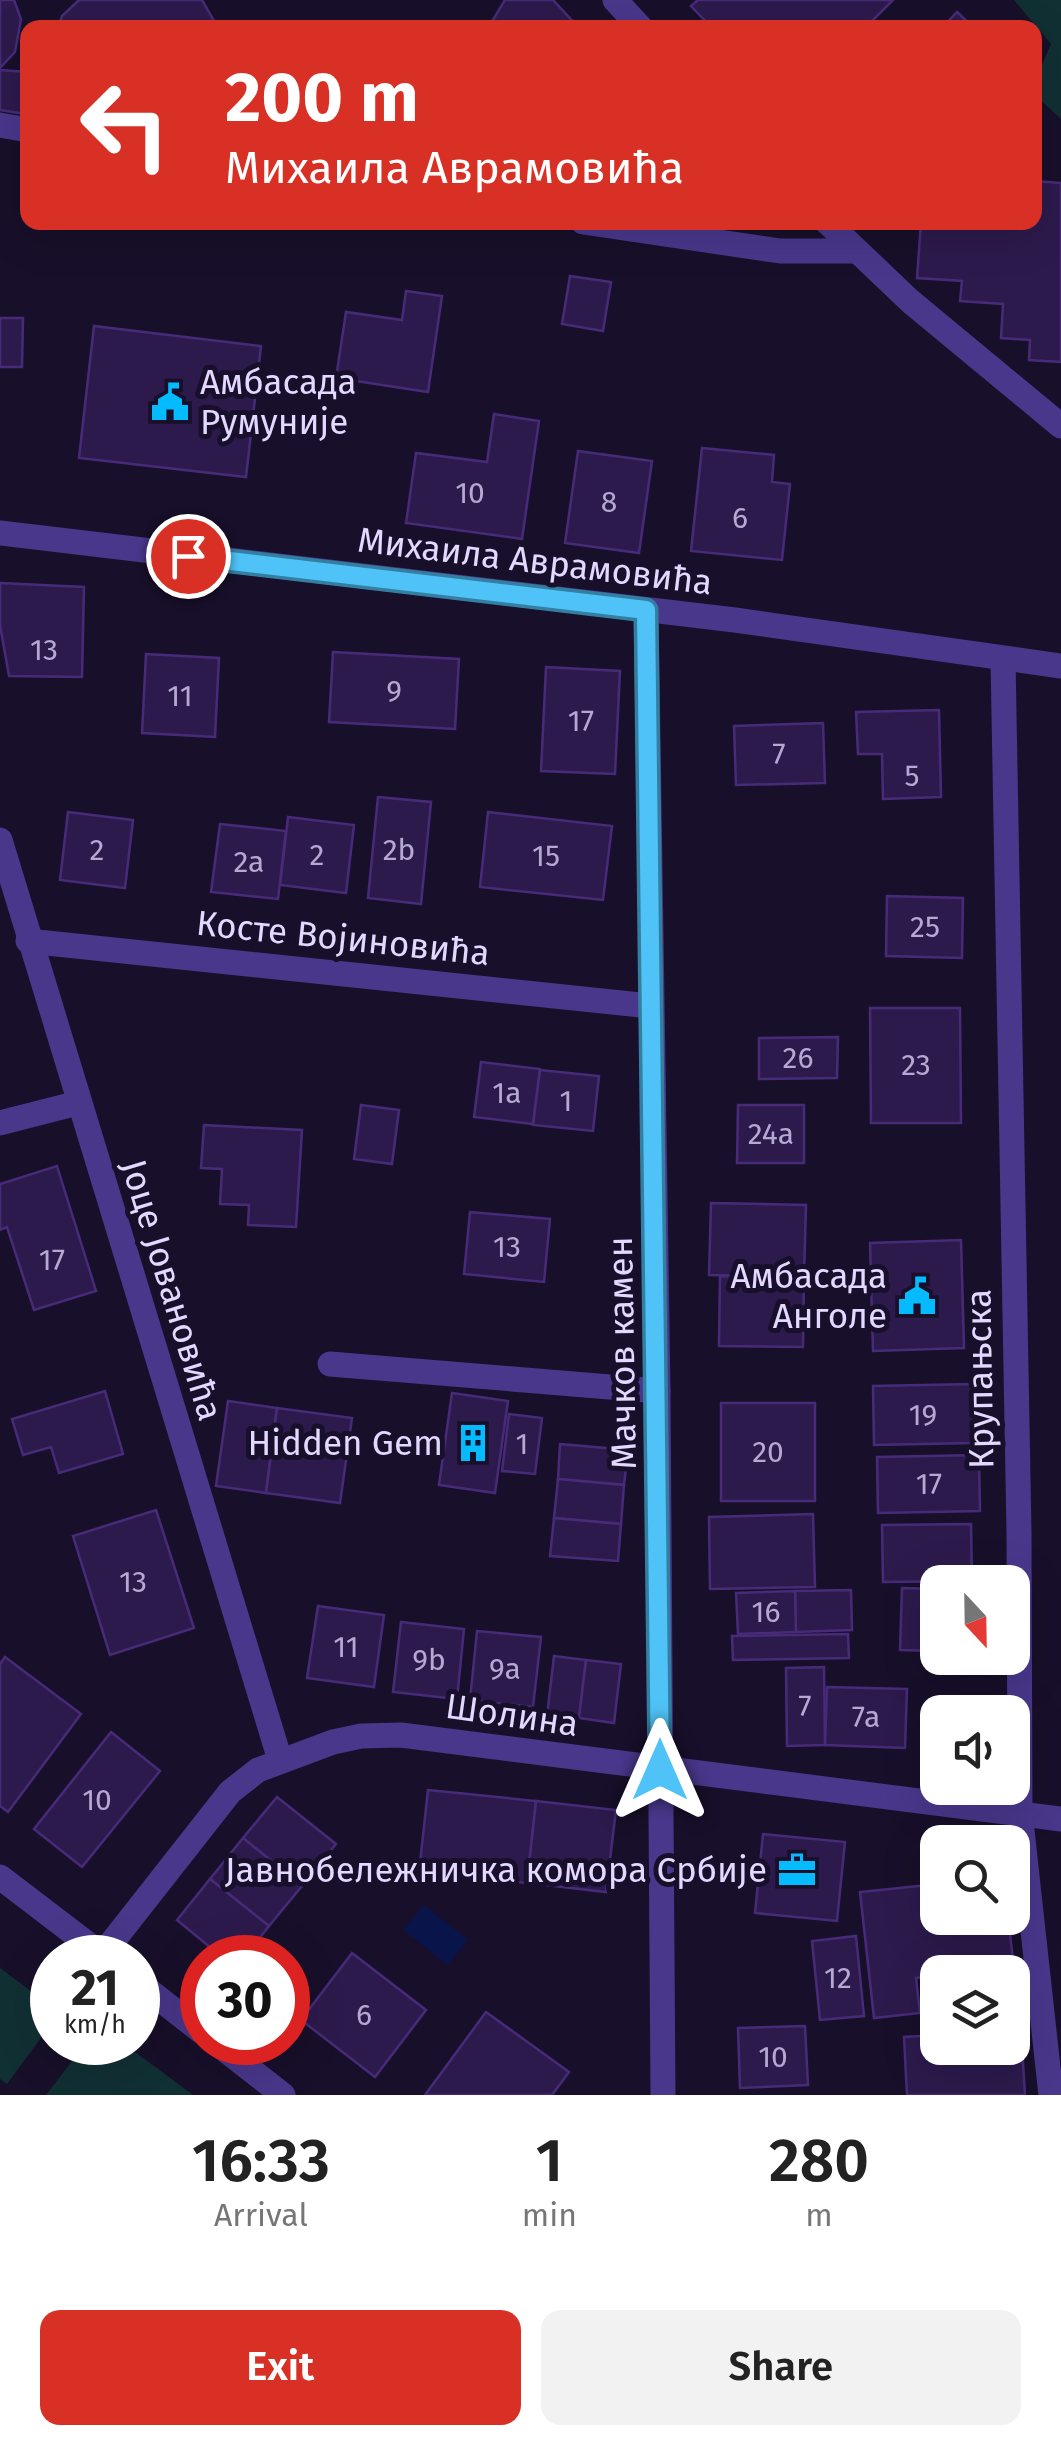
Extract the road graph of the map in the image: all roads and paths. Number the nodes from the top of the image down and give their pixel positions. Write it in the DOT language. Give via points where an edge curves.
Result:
graph roads {
  1 [pos="616,0"];
  2 [pos="634,20"];
  3 [pos="637,230"];
  4 [pos="835,230"];
  5 [pos="856,252"];
  6 [pos="1061,426"];
  7 [pos="0,533"];
  8 [pos="646,610"];
  9 [pos="1003,659"];
  10 [pos="1061,666"];
  11 [pos="0,840"];
  12 [pos="28,941"];
  13 [pos="650,1006"];
  14 [pos="78,1104"];
  15 [pos="0,1123"];
  16 [pos="330,1364"];
  17 [pos="658,1392"];
  18 [pos="280,1760"];
  19 [pos="660,1770"];
  20 [pos="1020,1812"];
  21 [pos="1061,1818"];
  22 [pos="0,1876"];
  23 [pos="77,1935"];
  24 [pos="120,1935"];
  25 [pos="160,1999"];
  26 [pos="180,2015"];
  27 [pos="245,2065"];
  28 [pos="283,2095"];
  29 [pos="662,2095"];
  30 [pos="1051,2095"];
  1 -- 2 [label="street"];
  3 -- 5 [label="street" via="780,251"];
  4 -- 5 [label="street"];
  5 -- 6 [label="street"];
  7 -- 8 [label="street, Михаила Аврамовића"];
  8 -- 9 [label="street, Михаила Аврамовића"];
  8 -- 13 [label="street, Мачков камен"];
  9 -- 10 [label="street, Михаила Аврамовића"];
  9 -- 20 [label="street, Крупањска"];
  11 -- 12 [label="street, Јоце Јовановића"];
  12 -- 13 [label="street, Косте Војиновића"];
  12 -- 14 [label="street, Јоце Јовановића"];
  13 -- 17 [label="street, Мачков камен"];
  14 -- 15 [label="street"];
  14 -- 18 [label="street, Јоце Јовановића"];
  16 -- 17 [label="street"];
  17 -- 19 [label="street, Мачков камен"];
  18 -- 19 [label="street, Шолина" via="361,1736 401,1735"];
  18 -- 24 [label="street, Шолина" via="230,1792"];
  19 -- 20 [label="street, Шолина"];
  19 -- 29 [label="street, Мачков камен"];
  20 -- 21 [label="street, Шолина"];
  20 -- 30 [label="street, Крупањска"];
  22 -- 23 [label="street"];
  25 -- 26 [label="street"];
  27 -- 28 [label="street"];
}
